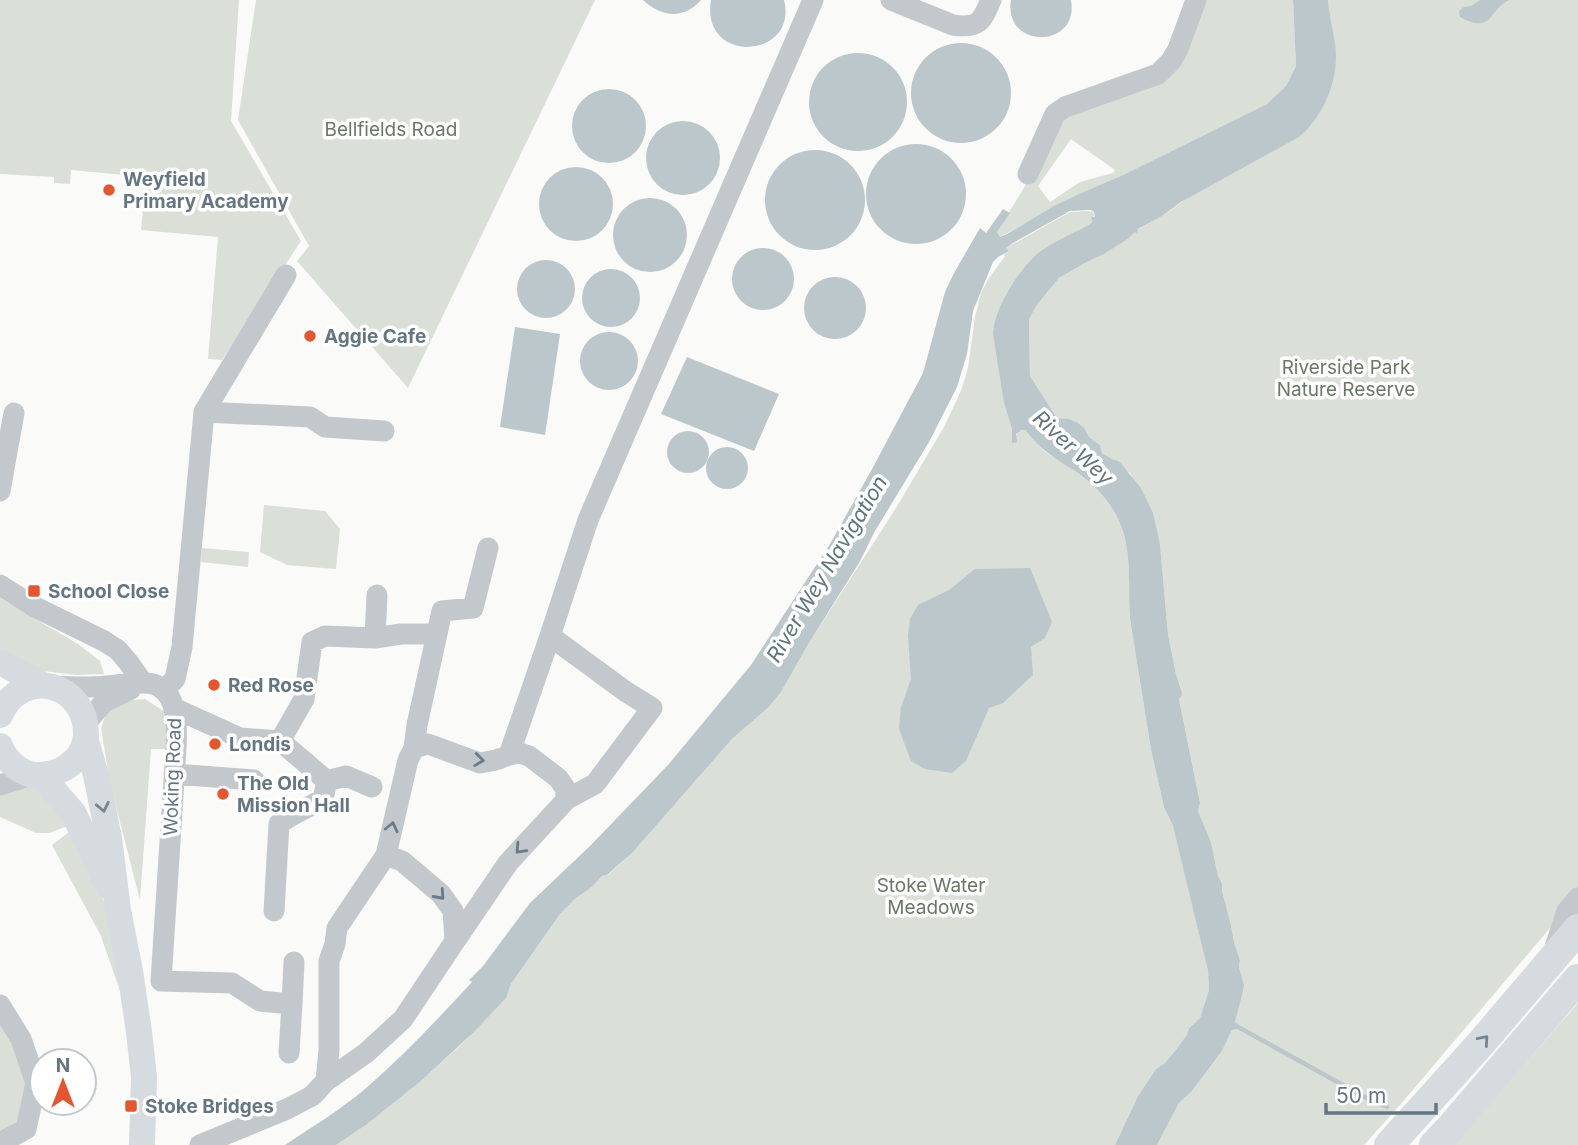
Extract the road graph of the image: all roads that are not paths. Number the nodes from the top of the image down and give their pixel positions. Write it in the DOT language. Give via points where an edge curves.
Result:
graph roads {
  1 [pos="813,0"];
  2 [pos="891,0"];
  3 [pos="991,0"];
  4 [pos="1196,0"];
  5 [pos="1027,174"];
  6 [pos="286,275"];
  7 [pos="204,412"];
  8 [pos="15,413"];
  9 [pos="384,430"];
  10 [pos="0,491"];
  11 [pos="488,548"];
  12 [pos="0,585"];
  13 [pos="377,595"];
  14 [pos="438,634"];
  15 [pos="550,636"];
  16 [pos="375,638"];
  17 [pos="0,662"];
  18 [pos="143,683"];
  19 [pos="46,685"];
  20 [pos="169,699"];
  21 [pos="0,715"];
  22 [pos="86,732"];
  23 [pos="280,741"];
  24 [pos="0,746"];
  25 [pos="414,748"];
  26 [pos="509,754"];
  27 [pos="174,774"];
  28 [pos="36,775"];
  29 [pos="254,780"];
  30 [pos="327,781"];
  31 [pos="0,785"];
  32 [pos="372,787"];
  33 [pos="567,799"];
  34 [pos="386,855"];
  35 [pos="1578,898"];
  36 [pos="118,910"];
  37 [pos="274,911"];
  38 [pos="1578,929"];
  39 [pos="455,941"];
  40 [pos="294,962"];
  41 [pos="1550,962"];
  42 [pos="1577,981"];
  43 [pos="292,1004"];
  44 [pos="0,1005"];
  45 [pos="289,1053"];
  46 [pos="326,1081"];
  47 [pos="0,1143"];
  48 [pos="142,1145"];
  49 [pos="200,1145"];
  50 [pos="1389,1145"];
  51 [pos="1434,1145"];
  1 -- 15 [label="street" via="588,520"];
  2 -- 3 [label="street" via="963,27 979,23"];
  4 -- 5 [label="street" via="1171,61 1158,74 1055,114"];
  6 -- 7 [label="street"];
  7 -- 9 [label="street" via="310,417 325,427"];
  7 -- 20 [label="street" via="181,647"];
  8 -- 10 [label="street"];
  11 -- 14 [label="street" via="473,608 442,611"];
  12 -- 18 [label="street" via="118,650"];
  13 -- 16 [label="street"];
  14 -- 16 [label="street"];
  14 -- 25 [label="street"];
  15 -- 26 [label="street"];
  15 -- 33 [label="street" via="652,708 596,784"];
  16 -- 23 [label="street" via="325,636 312,642 304,699"];
  17 -- 19 [label="main road"];
  18 -- 19 [label="street"];
  18 -- 20 [label="street, Woking Road" via="155,684"];
  18 -- 22 [label="street" via="104,702"];
  19 -- 21 [label="main road" via="17,692"];
  19 -- 22 [label="main road" via="68,694 80,706"];
  20 -- 23 [label="street" via="240,738"];
  20 -- 27 [label="street, Woking Road" via="177,728"];
  22 -- 28 [label="main road" via="79,757 66,769"];
  22 -- 36 [label="main road, one-way" via="109,838"];
  23 -- 30 [label="street"];
  24 -- 28 [label="main road" via="15,768"];
  25 -- 26 [label="street, one-way" via="428,744 480,763"];
  34 -- 25 [label="street, one-way"];
  26 -- 33 [label="street" via="520,753 558,778"];
  27 -- 29 [label="street"];
  27 -- 43 [label="street, Woking Road" via="161,981 232,984 260,1001"];
  28 -- 31 [label="street"];
  28 -- 36 [label="main road" via="74,814"];
  30 -- 32 [label="street" via="346,776"];
  30 -- 37 [label="street" via="323,799 279,824"];
  33 -- 39 [label="street, one-way" via="508,863"];
  34 -- 39 [label="street, one-way" via="401,861 441,894 453,911"];
  34 -- 46 [label="street" via="337,928 329,961"];
  35 -- 41 [label="street" via="1567,911"];
  36 -- 48 [label="main road" via="144,1077"];
  38 -- 41 [label="highway"];
  39 -- 46 [label="street" via="403,1019"];
  40 -- 43 [label="street"];
  50 -- 41 [label="highway, one-way"];
  42 -- 51 [label="highway"];
  43 -- 45 [label="street"];
  44 -- 47 [label="street" via="21,1039 36,1083 26,1129"];
  46 -- 49 [label="street" via="312,1096 287,1109"];
}
